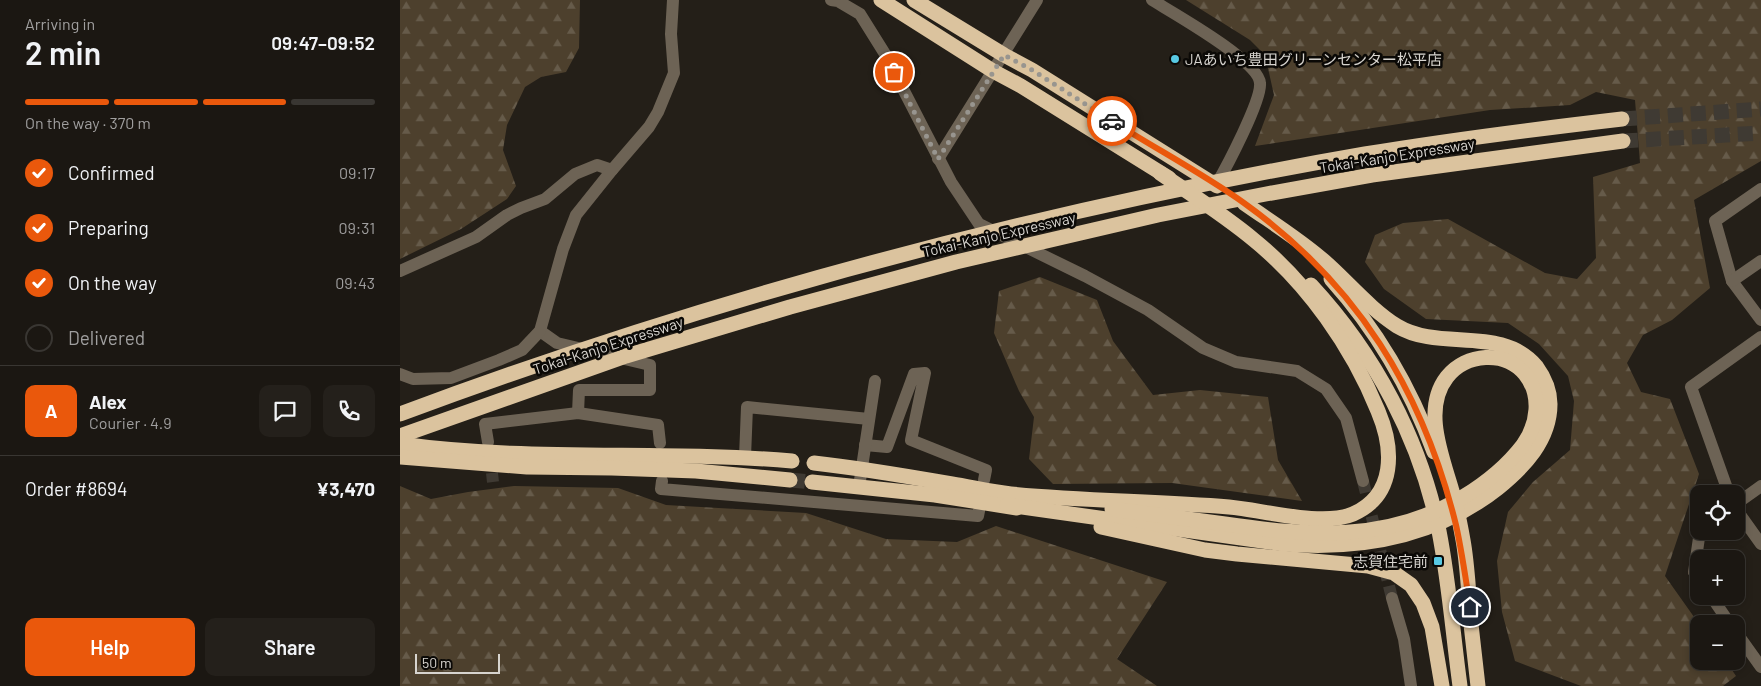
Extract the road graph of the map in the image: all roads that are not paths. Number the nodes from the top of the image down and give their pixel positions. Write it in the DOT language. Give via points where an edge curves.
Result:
graph roads {
  1 [pos="673,0"];
  2 [pos="831,0"];
  3 [pos="881,0"];
  4 [pos="914,0"];
  5 [pos="1037,0"];
  6 [pos="1152,0"];
  7 [pos="1004,55"];
  8 [pos="993,71"];
  9 [pos="1622,119"];
  10 [pos="1624,141"];
  11 [pos="938,159"];
  12 [pos="612,170"];
  13 [pos="1160,173"];
  14 [pos="1216,185"];
  15 [pos="1761,189"];
  16 [pos="1244,203"];
  17 [pos="1761,261"];
  18 [pos="400,271"];
  19 [pos="1732,281"];
  20 [pos="1761,320"];
  21 [pos="540,331"];
  22 [pos="1761,337"];
  23 [pos="400,374"];
  24 [pos="874,381"];
  25 [pos="541,385"];
  26 [pos="578,413"];
  27 [pos="400,414"];
  28 [pos="869,419"];
  29 [pos="400,436"];
  30 [pos="488,442"];
  31 [pos="660,443"];
  32 [pos="400,445"];
  33 [pos="865,445"];
  34 [pos="400,457"];
  35 [pos="745,457"];
  36 [pos="792,461"];
  37 [pos="814,463"];
  38 [pos="861,468"];
  39 [pos="662,480"];
  40 [pos="790,480"];
  41 [pos="984,480"];
  42 [pos="1363,481"];
  43 [pos="812,482"];
  44 [pos="1726,485"];
  45 [pos="1761,486"];
  46 [pos="859,487"];
  47 [pos="1474,497"];
  48 [pos="1745,498"];
  49 [pos="1008,499"];
  50 [pos="979,511"];
  51 [pos="1745,522"];
  52 [pos="1761,544"];
  53 [pos="1392,598"];
  54 [pos="1470,607"];
  55 [pos="1745,645"];
  56 [pos="1761,667"];
  57 [pos="1411,686"];
  58 [pos="1442,686"];
  59 [pos="1460,686"];
  60 [pos="1478,686"];
  1 -- 12 [label="street" via="674,73 649,127"];
  2 -- 11 [label="street" via="860,14 886,54"];
  3 -- 8 [label="highway"];
  4 -- 7 [label="highway"];
  5 -- 7 [label="street"];
  6 -- 14 [label="street" via="1233,52 1255,71 1260,83 1257,102"];
  7 -- 8 [label="street"];
  7 -- 14 [label="highway"];
  8 -- 11 [label="street"];
  8 -- 13 [label="highway"];
  9 -- 27 [label="highway, Tokai-Kanjo Expressway" via="1365,154 1161,193 1046,219 862,265 695,313"];
  10 -- 25 [label="highway, Tokai-Kanjo Expressway" via="1372,175 1194,208 1050,240 868,285 626,356"];
  11 -- 42 [label="street" via="979,224 1148,310 1203,348 1236,362 1297,371 1326,389 1346,418"];
  12 -- 18 [label="street" via="597,165 575,174 545,200 521,208 476,237"];
  12 -- 21 [label="street" via="576,215"];
  13 -- 49 [label="highway" via="1255,241 1290,275 1336,333 1372,396 1383,424 1390,458 1385,482 1361,510 1322,519 1202,505"];
  13 -- 59 [label="highway" via="1236,220 1291,264 1342,321 1383,382 1405,426 1430,497 1443,557"];
  14 -- 16 [label="highway"];
  15 -- 19 [label="street" via="1715,221"];
  16 -- 47 [label="highway" via="1304,245 1398,327 1425,336 1502,344 1524,355 1540,371 1550,399 1549,420 1541,441 1527,461 1491,493"];
  16 -- 54 [label="highway" via="1299,247 1326,274 1392,362 1440,469 1458,535"];
  17 -- 19 [label="street"];
  19 -- 20 [label="street"];
  21 -- 23 [label="street" via="522,350 451,378 413,379"];
  21 -- 26 [label="street" via="557,343 650,365 650,390 579,390"];
  22 -- 44 [label="street" via="1691,387"];
  24 -- 28 [label="street"];
  25 -- 29 [label="highway, Tokai-Kanjo Expressway"];
  25 -- 32 [label="highway"];
  26 -- 30 [label="street" via="485,424"];
  26 -- 31 [label="street" via="658,425"];
  28 -- 33 [label="street"];
  28 -- 35 [label="street" via="747,407"];
  32 -- 35 [label="highway" via="484,452"];
  33 -- 38 [label="street"];
  33 -- 41 [label="street" via="887,447 914,374 925,373 911,440 986,470"];
  34 -- 40 [label="highway" via="527,467 696,471"];
  35 -- 36 [label="highway"];
  37 -- 38 [label="highway"];
  38 -- 46 [label="street"];
  38 -- 49 [label="highway"];
  39 -- 50 [label="street" via="662,489 978,516"];
  43 -- 46 [label="highway"];
  45 -- 48 [label="street"];
  46 -- 49 [label="highway"];
  47 -- 49 [label="highway" via="1456,515 1419,524 1361,532 1306,533"];
  47 -- 54 [label="highway" via="1518,452 1531,432 1537,412 1530,381 1517,366 1498,358 1478,358 1457,367 1443,383 1436,405 1440,448 1463,540"];
  49 -- 58 [label="highway" via="1205,550 1368,566 1394,573 1411,584 1424,603 1432,628"];
  51 -- 52 [label="street"];
  53 -- 57 [label="street" via="1404,639"];
  54 -- 60 [label="highway"];
  55 -- 56 [label="street"];
}
